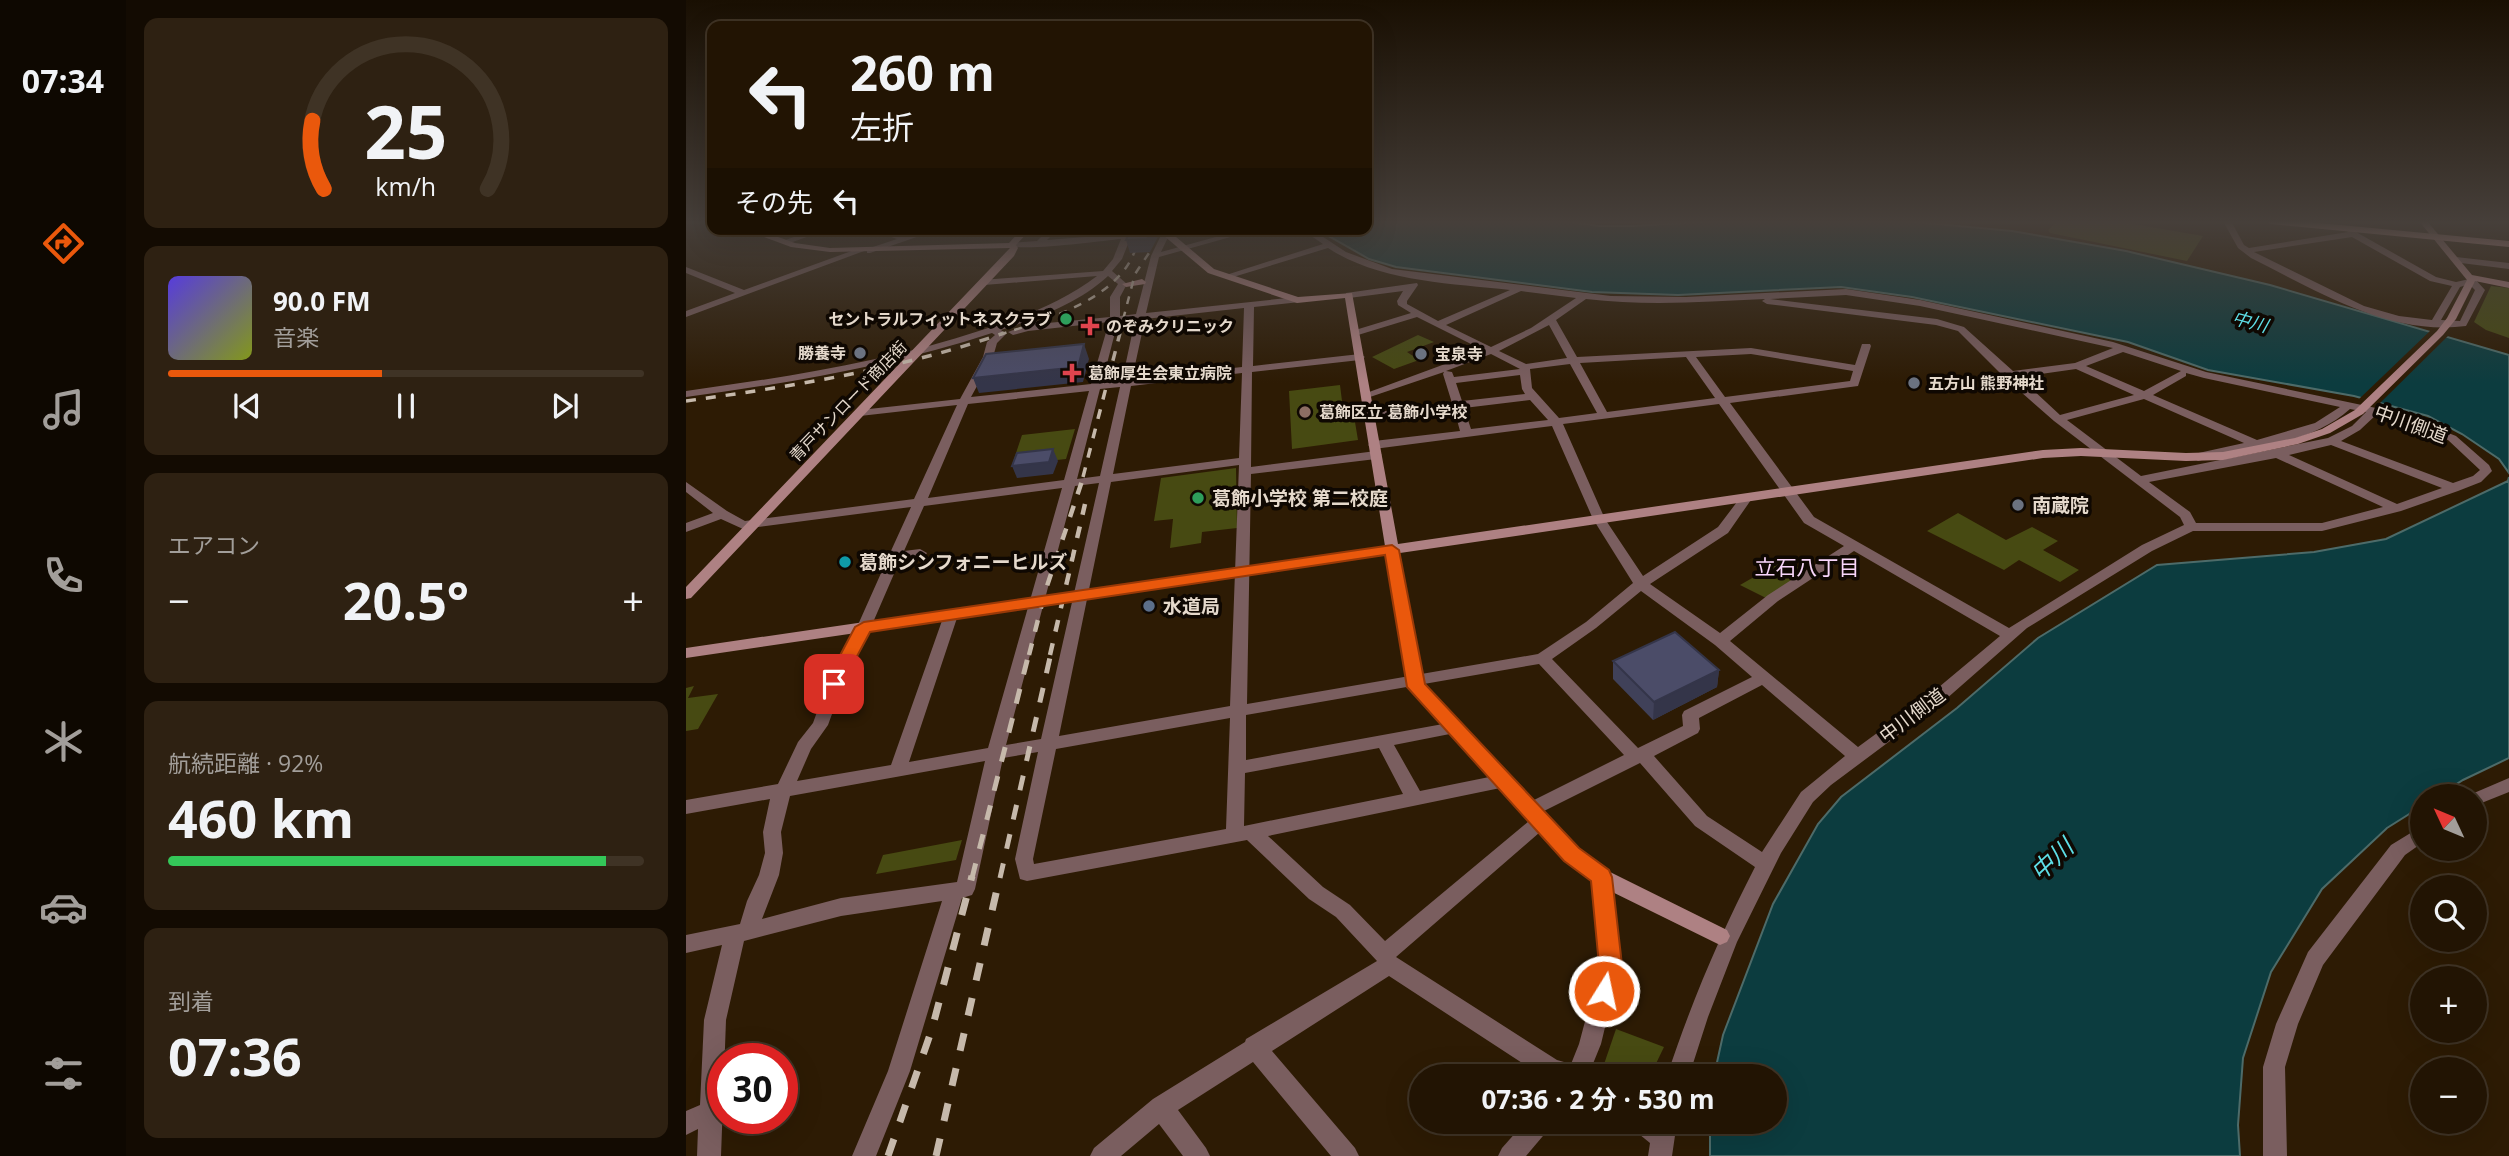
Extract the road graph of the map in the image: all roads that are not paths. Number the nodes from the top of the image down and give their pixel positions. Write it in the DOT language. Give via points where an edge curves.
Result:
graph roads {
  1 [pos="698,275"];
  2 [pos="795,275"];
  3 [pos="992,275"];
  4 [pos="1079,275"];
  5 [pos="1102,275"];
  6 [pos="1114,275"];
  7 [pos="1148,275"];
  8 [pos="1224,275"];
  9 [pos="1230,275"];
  10 [pos="1412,275"];
  11 [pos="2296,275"];
  12 [pos="2426,275"];
  13 [pos="2462,275"];
  14 [pos="1227,276"];
  15 [pos="1423,277"];
  16 [pos="985,282"];
  17 [pos="1145,282"];
  18 [pos="2466,283"];
  19 [pos="1124,284"];
  20 [pos="2509,285"];
  21 [pos="1410,288"];
  22 [pos="1520,288"];
  23 [pos="743,293"];
  24 [pos="1349,295"];
  25 [pos="1584,296"];
  26 [pos="1738,297"];
  27 [pos="1297,300"];
  28 [pos="1249,304"];
  29 [pos="686,314"];
  30 [pos="1418,314"];
  31 [pos="1142,315"];
  32 [pos="1115,318"];
  33 [pos="1552,321"];
  34 [pos="2435,323"];
  35 [pos="1438,325"];
  36 [pos="997,332"];
  37 [pos="1356,333"];
  38 [pos="980,334"];
  39 [pos="932,337"];
  40 [pos="1866,346"];
  41 [pos="2123,348"];
  42 [pos="1492,350"];
  43 [pos="915,354"];
  44 [pos="1689,355"];
  45 [pos="1360,357"];
  46 [pos="1574,360"];
  47 [pos="2077,366"];
  48 [pos="1446,367"];
  49 [pos="1525,369"];
  50 [pos="1859,369"];
  51 [pos="1248,370"];
  52 [pos="2182,374"];
  53 [pos="2008,375"];
  54 [pos="1450,381"];
  55 [pos="1127,383"];
  56 [pos="1095,387"];
  57 [pos="686,394"];
  58 [pos="1366,395"];
  59 [pos="1533,396"];
  60 [pos="2146,396"];
  61 [pos="1724,400"];
  62 [pos="964,401"];
  63 [pos="2349,404"];
  64 [pos="1458,405"];
  65 [pos="2375,410"];
  66 [pos="860,413"];
  67 [pos="1369,416"];
  68 [pos="1604,416"];
  69 [pos="2058,419"];
  70 [pos="1556,422"];
  71 [pos="1467,433"];
  72 [pos="2332,441"];
  73 [pos="2254,443"];
  74 [pos="1375,450"];
  75 [pos="2100,453"];
  76 [pos="2277,454"];
  77 [pos="2198,457"];
  78 [pos="1245,466"];
  79 [pos="1107,478"];
  80 [pos="2140,480"];
  81 [pos="1069,483"];
  82 [pos="686,486"];
  83 [pos="2454,488"];
  84 [pos="1789,491"];
  85 [pos="1747,497"];
  86 [pos="921,502"];
  87 [pos="2396,508"];
  88 [pos="722,514"];
  89 [pos="1599,519"];
  90 [pos="752,524"];
  91 [pos="2191,527"];
  92 [pos="686,528"];
  93 [pos="1854,545"];
  94 [pos="918,549"];
  95 [pos="1392,550"];
  96 [pos="883,554"];
  97 [pos="1242,572"];
  98 [pos="1641,584"];
  99 [pos="686,595"];
  100 [pos="1079,596"];
  101 [pos="1037,602"];
  102 [pos="951,615"];
  103 [pos="864,627"];
  104 [pos="2009,635"];
  105 [pos="1720,641"];
  106 [pos="686,653"];
  107 [pos="1542,657"];
  108 [pos="1763,678"];
  109 [pos="1414,681"];
  110 [pos="1238,712"];
  111 [pos="1454,728"];
  112 [pos="1383,741"];
  113 [pos="1049,745"];
  114 [pos="995,754"];
  115 [pos="1639,755"];
  116 [pos="1857,756"];
  117 [pos="1238,768"];
  118 [pos="897,771"];
  119 [pos="1504,782"];
  120 [pos="2509,785"];
  121 [pos="785,789"];
  122 [pos="2487,794"];
  123 [pos="1415,799"];
  124 [pos="686,807"];
  125 [pos="1535,815"];
  126 [pos="1243,833"];
  127 [pos="2410,842"];
  128 [pos="1765,864"];
  129 [pos="1601,877"];
  130 [pos="960,891"];
  131 [pos="741,932"];
  132 [pos="1724,938"];
  133 [pos="686,944"];
  134 [pos="1387,960"];
  135 [pos="714,1043"];
  136 [pos="1254,1047"];
  137 [pos="1543,1064"];
  138 [pos="1580,1064"];
  139 [pos="1682,1064"];
  140 [pos="1161,1107"];
  141 [pos="707,1113"];
  142 [pos="686,1123"];
  143 [pos="710,1134"];
  144 [pos="1529,1134"];
  145 [pos="709,1156"];
  146 [pos="864,1156"];
  147 [pos="1102,1156"];
  148 [pos="1198,1156"];
  149 [pos="1347,1156"];
  150 [pos="1510,1156"];
  151 [pos="2275,1156"];
  1 -- 23 [label="street"];
  2 -- 23 [label="street"];
  3 -- 16 [label="street, 青戸サンロード商店街"];
  4 -- 16 [label="street"];
  5 -- 36 [label="street" via="1054,306"];
  6 -- 19 [label="street"];
  7 -- 17 [label="street"];
  8 -- 14 [label="street"];
  9 -- 14 [label="street"];
  10 -- 15 [label="street, 中川側道"];
  11 -- 34 [label="street" via="2371,311"];
  12 -- 18 [label="street"];
  13 -- 18 [label="street"];
  14 -- 27 [label="street"];
  15 -- 21 [label="street"];
  15 -- 22 [label="street, 中川側道"];
  16 -- 39 [label="street, 青戸サンロード商店街"];
  17 -- 19 [label="street"];
  17 -- 31 [label="street"];
  18 -- 20 [label="street"];
  18 -- 34 [label="street"];
  18 -- 34 [label="street" via="2480,290 2462,324"];
  18 -- 77 [label="street" via="2440,333 2349,420 2298,441"];
  19 -- 32 [label="street" via="1114,299"];
  21 -- 24 [label="street"];
  21 -- 30 [label="street" via="1403,305"];
  22 -- 25 [label="street, 中川側道"];
  22 -- 35 [label="street"];
  23 -- 29 [label="street"];
  24 -- 27 [label="street"];
  24 -- 37 [label="street"];
  25 -- 26 [label="street, 中川側道" via="1657,300"];
  25 -- 33 [label="street"];
  26 -- 41 [label="street, 中川側道" via="1867,294"];
  26 -- 53 [label="street" via="1952,326 1961,329"];
  27 -- 28 [label="street"];
  28 -- 31 [label="street"];
  28 -- 51 [label="street"];
  30 -- 35 [label="street"];
  30 -- 37 [label="street"];
  31 -- 32 [label="street"];
  31 -- 55 [label="street"];
  32 -- 36 [label="street"];
  32 -- 56 [label="street"];
  33 -- 42 [label="street"];
  33 -- 46 [label="street"];
  35 -- 42 [label="street"];
  36 -- 38 [label="street"];
  36 -- 62 [label="street"];
  37 -- 45 [label="street"];
  38 -- 39 [label="street"];
  38 -- 43 [label="street"];
  39 -- 43 [label="street, 青戸サンロード商店街"];
  40 -- 50 [label="street"];
  41 -- 47 [label="street"];
  41 -- 63 [label="street, 中川側道" via="2204,375"];
  42 -- 48 [label="street"];
  42 -- 49 [label="street"];
  43 -- 57 [label="street" via="834,372"];
  43 -- 66 [label="street, 青戸サンロード商店街"];
  44 -- 46 [label="street"];
  44 -- 50 [label="street" via="1751,351"];
  44 -- 61 [label="street"];
  45 -- 51 [label="street"];
  45 -- 58 [label="street"];
  46 -- 49 [label="street"];
  46 -- 68 [label="street"];
  47 -- 53 [label="street"];
  47 -- 60 [label="street"];
  48 -- 54 [label="street"];
  48 -- 58 [label="street"];
  49 -- 54 [label="street"];
  49 -- 59 [label="street" via="1527,389"];
  50 -- 61 [label="street" via="1854,384"];
  51 -- 55 [label="street"];
  51 -- 78 [label="street"];
  52 -- 60 [label="street"];
  53 -- 69 [label="street"];
  54 -- 64 [label="street"];
  55 -- 56 [label="street"];
  55 -- 79 [label="street"];
  56 -- 62 [label="street"];
  56 -- 81 [label="street"];
  58 -- 67 [label="street"];
  59 -- 64 [label="street"];
  59 -- 70 [label="street"];
  60 -- 69 [label="street"];
  60 -- 73 [label="street"];
  61 -- 68 [label="street"];
  61 -- 84 [label="street"];
  62 -- 66 [label="street"];
  62 -- 86 [label="street"];
  63 -- 65 [label="street, 中川側道"];
  63 -- 73 [label="street" via="2328,421"];
  64 -- 67 [label="street"];
  64 -- 71 [label="street"];
  65 -- 72 [label="street"];
  65 -- 83 [label="street, 中川側道" via="2435,429 2481,461 2486,471"];
  66 -- 90 [label="street, 青戸サンロード商店街"];
  67 -- 74 [label="street"];
  68 -- 70 [label="street"];
  69 -- 75 [label="street"];
  70 -- 71 [label="street"];
  70 -- 89 [label="street"];
  71 -- 74 [label="street"];
  72 -- 76 [label="street"];
  72 -- 83 [label="street"];
  73 -- 77 [label="street"];
  74 -- 78 [label="street"];
  74 -- 95 [label="street"];
  75 -- 77 [label="street"];
  75 -- 80 [label="street"];
  75 -- 84 [label="street" via="2043,454"];
  76 -- 80 [label="street"];
  76 -- 87 [label="street"];
  78 -- 79 [label="street"];
  78 -- 97 [label="street"];
  79 -- 81 [label="street"];
  79 -- 100 [label="street"];
  80 -- 91 [label="street" via="2185,514"];
  81 -- 86 [label="street"];
  81 -- 101 [label="street"];
  82 -- 88 [label="street"];
  83 -- 87 [label="street, 中川側道"];
  84 -- 85 [label="street"];
  84 -- 93 [label="street" via="1809,520"];
  85 -- 89 [label="street"];
  85 -- 98 [label="street" via="1723,530"];
  86 -- 90 [label="street"];
  86 -- 103 [label="street"];
  87 -- 91 [label="street, 中川側道" via="2305,529"];
  88 -- 90 [label="street" via="739,525"];
  88 -- 92 [label="street"];
  89 -- 95 [label="street"];
  89 -- 98 [label="street"];
  90 -- 99 [label="street, 青戸サンロード商店街"];
  91 -- 104 [label="street, 中川側道" via="2119,564"];
  93 -- 104 [label="street"];
  93 -- 105 [label="street" via="1773,598"];
  94 -- 96 [label="street"];
  95 -- 97 [label="street"];
  95 -- 109 [label="street"];
  97 -- 100 [label="street"];
  97 -- 110 [label="street"];
  98 -- 105 [label="street"];
  98 -- 107 [label="street"];
  100 -- 101 [label="street"];
  100 -- 113 [label="street"];
  101 -- 102 [label="street"];
  101 -- 114 [label="street"];
  102 -- 103 [label="street"];
  102 -- 118 [label="street"];
  103 -- 106 [label="street"];
  103 -- 121 [label="street"];
  104 -- 116 [label="street, 中川側道" via="1939,696"];
  105 -- 108 [label="street"];
  107 -- 109 [label="street"];
  107 -- 115 [label="street"];
  108 -- 115 [label="street" via="1690,715 1692,729"];
  108 -- 116 [label="street"];
  109 -- 110 [label="street"];
  109 -- 111 [label="street"];
  110 -- 113 [label="street"];
  110 -- 117 [label="street"];
  111 -- 112 [label="street"];
  111 -- 119 [label="street"];
  112 -- 117 [label="street"];
  112 -- 123 [label="street"];
  113 -- 114 [label="street"];
  113 -- 126 [label="street" via="1024,859 1027,873"];
  114 -- 118 [label="street"];
  114 -- 130 [label="street"];
  115 -- 125 [label="street"];
  115 -- 128 [label="street" via="1701,821"];
  116 -- 128 [label="street, 中川側道" via="1807,797"];
  117 -- 126 [label="street"];
  118 -- 121 [label="street"];
  119 -- 123 [label="street"];
  119 -- 125 [label="street"];
  120 -- 122 [label="street"];
  121 -- 124 [label="street"];
  121 -- 131 [label="street" via="772,832 769,875"];
  123 -- 126 [label="street"];
  125 -- 129 [label="street"];
  125 -- 134 [label="street"];
  126 -- 134 [label="street" via="1343,911"];
  127 -- 151 [label="street" via="2398,850 2315,959 2287,1024 2274,1067"];
  128 -- 132 [label="street, 中川側道"];
  129 -- 132 [label="street"];
  129 -- 138 [label="street" via="1611,965 1590,1044"];
  130 -- 131 [label="street" via="841,907"];
  130 -- 146 [label="street" via="899,1070"];
  131 -- 133 [label="street"];
  131 -- 135 [label="street" via="715,1020"];
  132 -- 139 [label="street, 中川側道"];
  134 -- 136 [label="street"];
  134 -- 137 [label="street"];
  136 -- 140 [label="street"];
  136 -- 149 [label="street"];
  140 -- 147 [label="street"];
  140 -- 148 [label="street"];
  141 -- 142 [label="street"];
  143 -- 145 [label="street"];
  144 -- 150 [label="street"];
}
